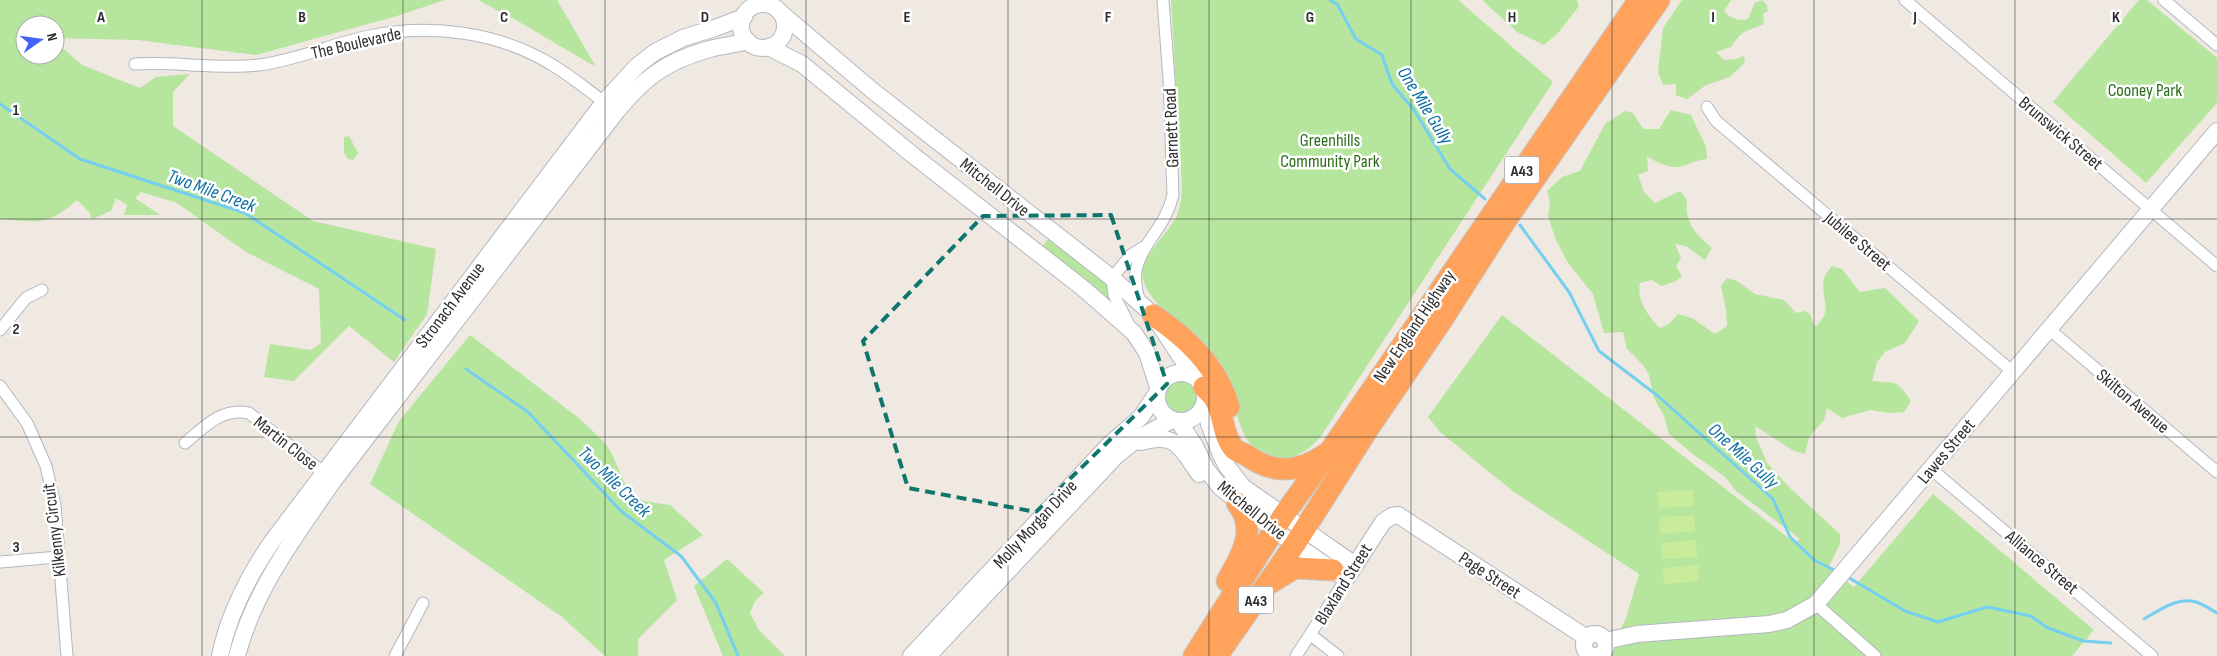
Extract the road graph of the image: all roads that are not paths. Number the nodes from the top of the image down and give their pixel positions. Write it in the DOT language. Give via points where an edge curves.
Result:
graph roads {
  1 [pos="1162,0"];
  2 [pos="1639,0"];
  3 [pos="1659,0"];
  4 [pos="1905,0"];
  5 [pos="2164,0"];
  6 [pos="778,8"];
  7 [pos="744,11"];
  8 [pos="748,41"];
  9 [pos="2217,45"];
  10 [pos="768,47"];
  11 [pos="134,64"];
  12 [pos="604,102"];
  13 [pos="1707,107"];
  14 [pos="617,111"];
  15 [pos="2217,131"];
  16 [pos="2151,210"];
  17 [pos="1144,247"];
  18 [pos="2217,266"];
  19 [pos="1112,278"];
  20 [pos="42,290"];
  21 [pos="1147,309"];
  22 [pos="2049,329"];
  23 [pos="0,330"];
  24 [pos="1134,333"];
  25 [pos="2013,372"];
  26 [pos="0,386"];
  27 [pos="1200,388"];
  28 [pos="1158,390"];
  29 [pos="1176,421"];
  30 [pos="185,443"];
  31 [pos="1126,447"];
  32 [pos="1330,451"];
  33 [pos="1246,454"];
  34 [pos="1931,469"];
  35 [pos="2217,472"];
  36 [pos="329,476"];
  37 [pos="1221,488"];
  38 [pos="1237,503"];
  39 [pos="1392,516"];
  40 [pos="1279,523"];
  41 [pos="1299,537"];
  42 [pos="58,557"];
  43 [pos="0,562"];
  44 [pos="1355,565"];
  45 [pos="1339,574"];
  46 [pos="1264,590"];
  47 [pos="423,603"];
  48 [pos="1816,604"];
  49 [pos="1207,635"];
  50 [pos="1311,635"];
  51 [pos="1587,638"];
  52 [pos="1604,641"];
  53 [pos="67,656"];
  54 [pos="220,656"];
  55 [pos="237,656"];
  56 [pos="396,656"];
  57 [pos="912,656"];
  58 [pos="928,656"];
  59 [pos="1194,656"];
  60 [pos="1217,656"];
  61 [pos="1296,656"];
  62 [pos="1338,656"];
  63 [pos="1592,656"];
  64 [pos="1875,656"];
  65 [pos="2152,656"];
  1 -- 17 [label="street, Garnett Road" via="1169,79 1173,195 1170,210"];
  2 -- 32 [label="highway, New England Highway / A43"];
  3 -- 41 [label="highway, New England Highway / A43" via="1506,220"];
  4 -- 16 [label="street, Brunswick Street"];
  5 -- 9 [label="street"];
  6 -- 7 [label="street" via="760,4"];
  6 -- 10 [label="street" via="784,21 784,34 776,44"];
  6 -- 19 [label="street, Mitchell Drive" via="873,90"];
  7 -- 8 [label="street" via="742,30"];
  7 -- 12 [label="street, Stronach Avenue" via="715,28 683,38 656,52 637,66"];
  8 -- 10 [label="street"];
  8 -- 14 [label="street, Stronach Avenue" via="707,50 672,63 642,82"];
  10 -- 24 [label="street, Mitchell Drive" via="802,64 1084,289"];
  11 -- 12 [label="street, The Boulevarde" via="160,62 225,68 260,65 369,36 402,30 438,30 509,44 554,66"];
  12 -- 14 [label="street, The Boulevarde"];
  12 -- 36 [label="street, Stronach Avenue"];
  13 -- 25 [label="street, Jubilee Street" via="1716,121"];
  14 -- 36 [label="street, Stronach Avenue"];
  15 -- 16 [label="street, Lawes Street"];
  16 -- 18 [label="street, Brunswick Street"];
  16 -- 22 [label="street, Lawes Street"];
  17 -- 19 [label="street, Garnett Road" via="1131,255"];
  17 -- 21 [label="street, Garnett Road" via="1134,280"];
  19 -- 21 [label="street, Mitchell Drive"];
  19 -- 24 [label="street" via="1114,295"];
  20 -- 23 [label="street" via="26,298"];
  21 -- 27 [label="street, Mitchell Drive"];
  21 -- 33 [label="highway" via="1187,340 1211,369 1220,384"];
  22 -- 25 [label="street, Lawes Street"];
  22 -- 35 [label="street, Skilton Avenue"];
  24 -- 28 [label="street, Mitchell Drive" via="1147,353"];
  25 -- 34 [label="street, Lawes Street"];
  26 -- 42 [label="street, Kilkenny Circuit" via="27,423 46,466 55,505"];
  27 -- 28 [label="street" via="1175,373 1166,377"];
  27 -- 29 [label="street" via="1198,415"];
  27 -- 33 [label="highway" via="1214,397 1235,450"];
  27 -- 40 [label="street, Mitchell Drive" via="1215,442 1226,466"];
  28 -- 29 [label="street" via="1158,405 1162,412"];
  28 -- 57 [label="street, Molly Morgan Drive" via="1141,417 1103,451"];
  29 -- 31 [label="street, Molly Morgan Drive" via="1147,432"];
  29 -- 37 [label="street, Mitchell Drive"];
  30 -- 36 [label="street, Martin Close" via="211,421 230,412 248,413"];
  31 -- 37 [label="street" via="1152,438 1165,438 1179,446 1202,478"];
  31 -- 58 [label="street, Molly Morgan Drive"];
  32 -- 33 [label="highway" via="1307,466 1283,470 1262,465"];
  32 -- 40 [label="highway, New England Highway / A43"];
  34 -- 48 [label="street, Lawes Street"];
  34 -- 65 [label="street, Alliance Street"];
  36 -- 54 [label="street, Stronach Avenue" via="271,543 248,581 222,643"];
  36 -- 55 [label="street, Stronach Avenue" via="256,601"];
  37 -- 38 [label="street, Mitchell Drive"];
  38 -- 40 [label="street, Mitchell Drive"];
  38 -- 49 [label="highway" via="1247,517 1248,531"];
  39 -- 44 [label="street, Blaxland Street" via="1383,522"];
  39 -- 51 [label="street, Page Street" via="1403,518"];
  40 -- 41 [label="street, Mitchell Drive"];
  40 -- 49 [label="highway, New England Highway / A43"];
  41 -- 44 [label="street, Mitchell Drive"];
  41 -- 45 [label="street, Mitchell Drive"];
  41 -- 46 [label="highway, New England Highway / A43"];
  42 -- 43 [label="street"];
  42 -- 53 [label="street, Kilkenny Circuit"];
  44 -- 45 [label="street, Blaxland Street"];
  45 -- 46 [label="highway" via="1295,568"];
  45 -- 50 [label="street, Blaxland Street"];
  46 -- 60 [label="highway, New England Highway / A43"];
  47 -- 56 [label="street"];
  48 -- 52 [label="street, Lawes Street" via="1787,620 1770,624 1637,634"];
  48 -- 64 [label="street"];
  49 -- 59 [label="highway, New England Highway / A43"];
  50 -- 61 [label="street, Blaxland Street"];
  50 -- 62 [label="street"];
  51 -- 52 [label="street" via="1597,635"];
  51 -- 63 [label="street" via="1584,648"];
  52 -- 63 [label="street" via="1604,651"];
}
